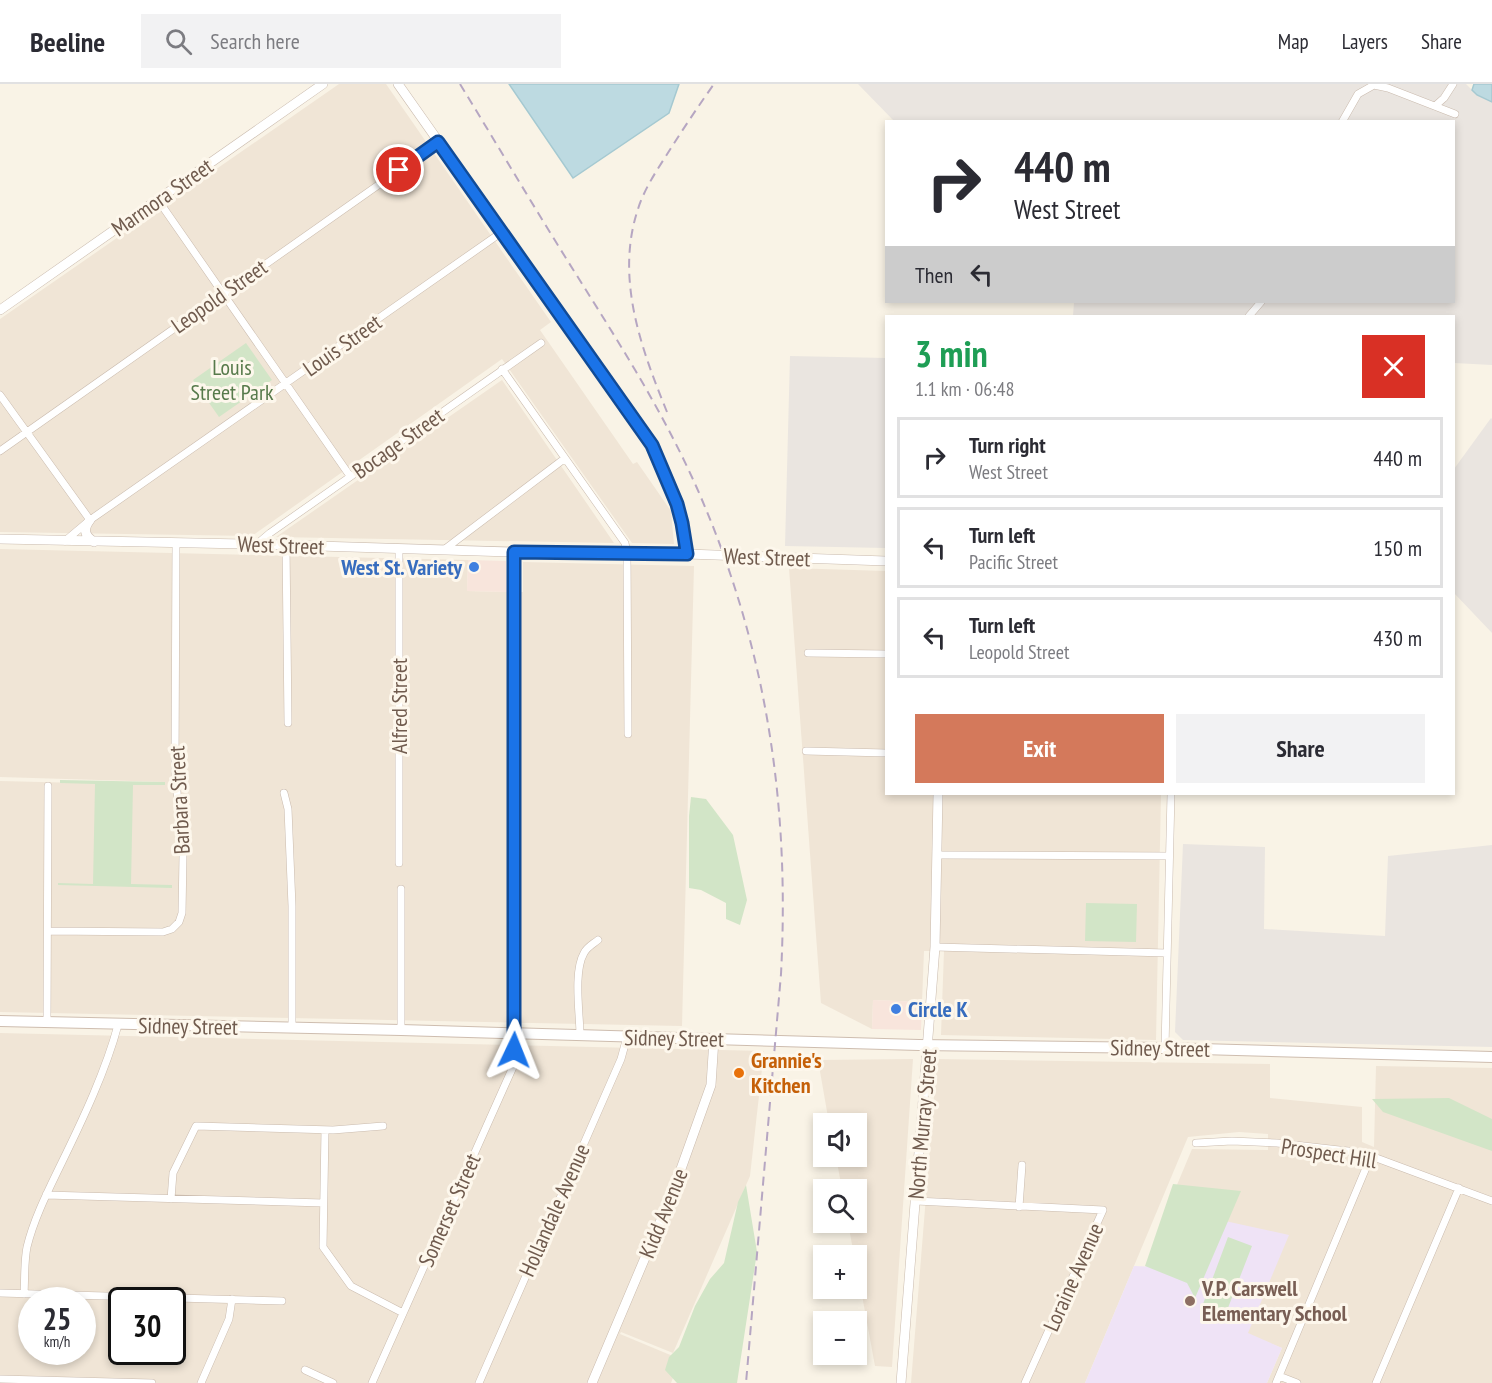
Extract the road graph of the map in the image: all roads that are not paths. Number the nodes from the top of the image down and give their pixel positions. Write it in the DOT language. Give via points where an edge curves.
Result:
graph roads {
  1 [pos="323,84"];
  2 [pos="398,84"];
  3 [pos="1453,84"];
  4 [pos="1435,106"];
  5 [pos="1455,114"];
  6 [pos="1343,120"];
  7 [pos="438,142"];
  8 [pos="158,200"];
  9 [pos="502,232"];
  10 [pos="223,293"];
  11 [pos="1261,303"];
  12 [pos="0,310"];
  13 [pos="1250,315"];
  14 [pos="541,343"];
  15 [pos="502,369"];
  16 [pos="287,384"];
  17 [pos="0,395"];
  18 [pos="27,432"];
  19 [pos="0,450"];
  20 [pos="564,459"];
  21 [pos="350,476"];
  22 [pos="90,520"];
  23 [pos="0,539"];
  24 [pos="65,541"];
  25 [pos="94,542"];
  26 [pos="176,543"];
  27 [pos="257,544"];
  28 [pos="286,545"];
  29 [pos="399,549"];
  30 [pos="445,549"];
  31 [pos="514,552"];
  32 [pos="627,553"];
  33 [pos="687,554"];
  34 [pos="885,561"];
  35 [pos="808,652"];
  36 [pos="885,654"];
  37 [pos="288,723"];
  38 [pos="628,734"];
  39 [pos="806,751"];
  40 [pos="885,753"];
  41 [pos="48,786"];
  42 [pos="284,793"];
  43 [pos="938,795"];
  44 [pos="1171,795"];
  45 [pos="938,855"];
  46 [pos="1169,856"];
  47 [pos="399,863"];
  48 [pos="401,889"];
  49 [pos="48,931"];
  50 [pos="598,940"];
  51 [pos="935,947"];
  52 [pos="1167,953"];
  53 [pos="0,1022"];
  54 [pos="47,1023"];
  55 [pos="118,1024"];
  56 [pos="292,1028"];
  57 [pos="401,1030"];
  58 [pos="515,1034"];
  59 [pos="580,1036"];
  60 [pos="627,1037"];
  61 [pos="714,1039"];
  62 [pos="928,1046"];
  63 [pos="1165,1048"];
  64 [pos="1492,1057"];
  65 [pos="383,1126"];
  66 [pos="325,1130"];
  67 [pos="1196,1143"];
  68 [pos="1371,1156"];
  69 [pos="1022,1165"];
  70 [pos="1459,1188"];
  71 [pos="46,1195"];
  72 [pos="171,1199"];
  73 [pos="916,1201"];
  74 [pos="1492,1201"];
  75 [pos="323,1203"];
  76 [pos="1020,1207"];
  77 [pos="24,1287"];
  78 [pos="0,1293"];
  79 [pos="18,1294"];
  80 [pos="96,1296"];
  81 [pos="232,1299"];
  82 [pos="282,1301"];
  83 [pos="403,1313"];
  84 [pos="305,1370"];
  85 [pos="0,1379"];
  86 [pos="1277,1380"];
  87 [pos="152,1383"];
  88 [pos="201,1383"];
  89 [pos="333,1383"];
  90 [pos="372,1383"];
  91 [pos="478,1383"];
  92 [pos="592,1383"];
  93 [pos="901,1383"];
  94 [pos="1025,1383"];
  95 [pos="1297,1383"];
  96 [pos="1376,1383"];
  1 -- 8 [label="street, Marmora Street"];
  2 -- 7 [label="street"];
  3 -- 4 [label="street"];
  4 -- 5 [label="street"];
  4 -- 6 [label="street" via="1374,85 1358,94"];
  7 -- 9 [label="street"];
  7 -- 10 [label="street, Leopold Street"];
  8 -- 10 [label="street"];
  8 -- 12 [label="street, Marmora Street"];
  9 -- 16 [label="street, Louis Street"];
  9 -- 33 [label="street" via="652,445 677,504"];
  10 -- 16 [label="street"];
  10 -- 18 [label="street, Leopold Street"];
  11 -- 13 [label="street"];
  14 -- 15 [label="street, Bocage Street"];
  15 -- 20 [label="street"];
  15 -- 21 [label="street, Bocage Street"];
  16 -- 21 [label="street"];
  16 -- 22 [label="street, Louis Street"];
  17 -- 18 [label="street"];
  18 -- 19 [label="street, Leopold Street"];
  18 -- 22 [label="street"];
  20 -- 30 [label="street"];
  20 -- 32 [label="street" via="625,543"];
  21 -- 27 [label="street, Bocage Street"];
  22 -- 24 [label="street, Louis Street"];
  22 -- 25 [label="street" via="85,531"];
  23 -- 24 [label="street, West Street"];
  24 -- 25 [label="street, West Street"];
  25 -- 26 [label="street, West Street"];
  26 -- 27 [label="street, West Street"];
  26 -- 49 [label="street, Barbara Street" via="175,770 183,856 182,913 179,922 163,932"];
  27 -- 28 [label="street, West Street"];
  28 -- 29 [label="street, West Street"];
  28 -- 37 [label="street"];
  29 -- 30 [label="street, West Street"];
  29 -- 47 [label="street, Alfred Street"];
  30 -- 31 [label="street, West Street"];
  31 -- 32 [label="street, West Street"];
  31 -- 58 [label="street, Somerset Street"];
  32 -- 33 [label="street, West Street"];
  32 -- 38 [label="street"];
  33 -- 34 [label="street, West Street"];
  35 -- 36 [label="street"];
  39 -- 40 [label="street"];
  41 -- 49 [label="street"];
  42 -- 56 [label="street" via="292,906"];
  43 -- 45 [label="street, North Murray Street"];
  44 -- 46 [label="street"];
  45 -- 46 [label="street"];
  45 -- 51 [label="street, North Murray Street"];
  46 -- 52 [label="street"];
  48 -- 57 [label="street"];
  49 -- 54 [label="street"];
  50 -- 59 [label="street" via="581,958"];
  51 -- 52 [label="street"];
  51 -- 62 [label="street, North Murray Street"];
  52 -- 63 [label="street"];
  53 -- 54 [label="main road, Sidney Street"];
  54 -- 55 [label="main road, Sidney Street"];
  55 -- 56 [label="main road, Sidney Street"];
  55 -- 71 [label="street" via="72,1142"];
  56 -- 57 [label="main road, Sidney Street"];
  57 -- 58 [label="main road, Sidney Street"];
  58 -- 59 [label="main road, Sidney Street"];
  58 -- 83 [label="street, Somerset Street" via="513,1067"];
  59 -- 60 [label="main road, Sidney Street"];
  60 -- 61 [label="main road, Sidney Street"];
  60 -- 91 [label="street, Hollandale Avenue" via="621,1059"];
  61 -- 62 [label="main road, Sidney Street"];
  61 -- 92 [label="street, Kidd Avenue" via="712,1076 703,1107 672,1194"];
  62 -- 63 [label="main road, Sidney Street"];
  62 -- 73 [label="street, North Murray Street"];
  63 -- 64 [label="main road, Sidney Street"];
  65 -- 66 [label="street"];
  66 -- 72 [label="street" via="195,1126 173,1173"];
  66 -- 75 [label="street"];
  67 -- 68 [label="street, Prospect Hill" via="1277,1143"];
  68 -- 70 [label="street, Prospect Hill"];
  68 -- 86 [label="street"];
  69 -- 76 [label="street"];
  70 -- 74 [label="street, Prospect Hill"];
  70 -- 96 [label="street"];
  71 -- 72 [label="street"];
  71 -- 77 [label="street" via="27,1250"];
  72 -- 75 [label="street"];
  73 -- 76 [label="street, Loraine Avenue"];
  73 -- 93 [label="street, North Murray Street"];
  75 -- 83 [label="street" via="323,1247 351,1286"];
  76 -- 94 [label="street, Loraine Avenue" via="1103,1210"];
  78 -- 79 [label="street"];
  80 -- 81 [label="street"];
  81 -- 82 [label="street"];
  81 -- 88 [label="street" via="229,1319"];
  83 -- 90 [label="street, Somerset Street"];
  84 -- 89 [label="street"];
  85 -- 87 [label="street"];
  86 -- 95 [label="street"];
}
